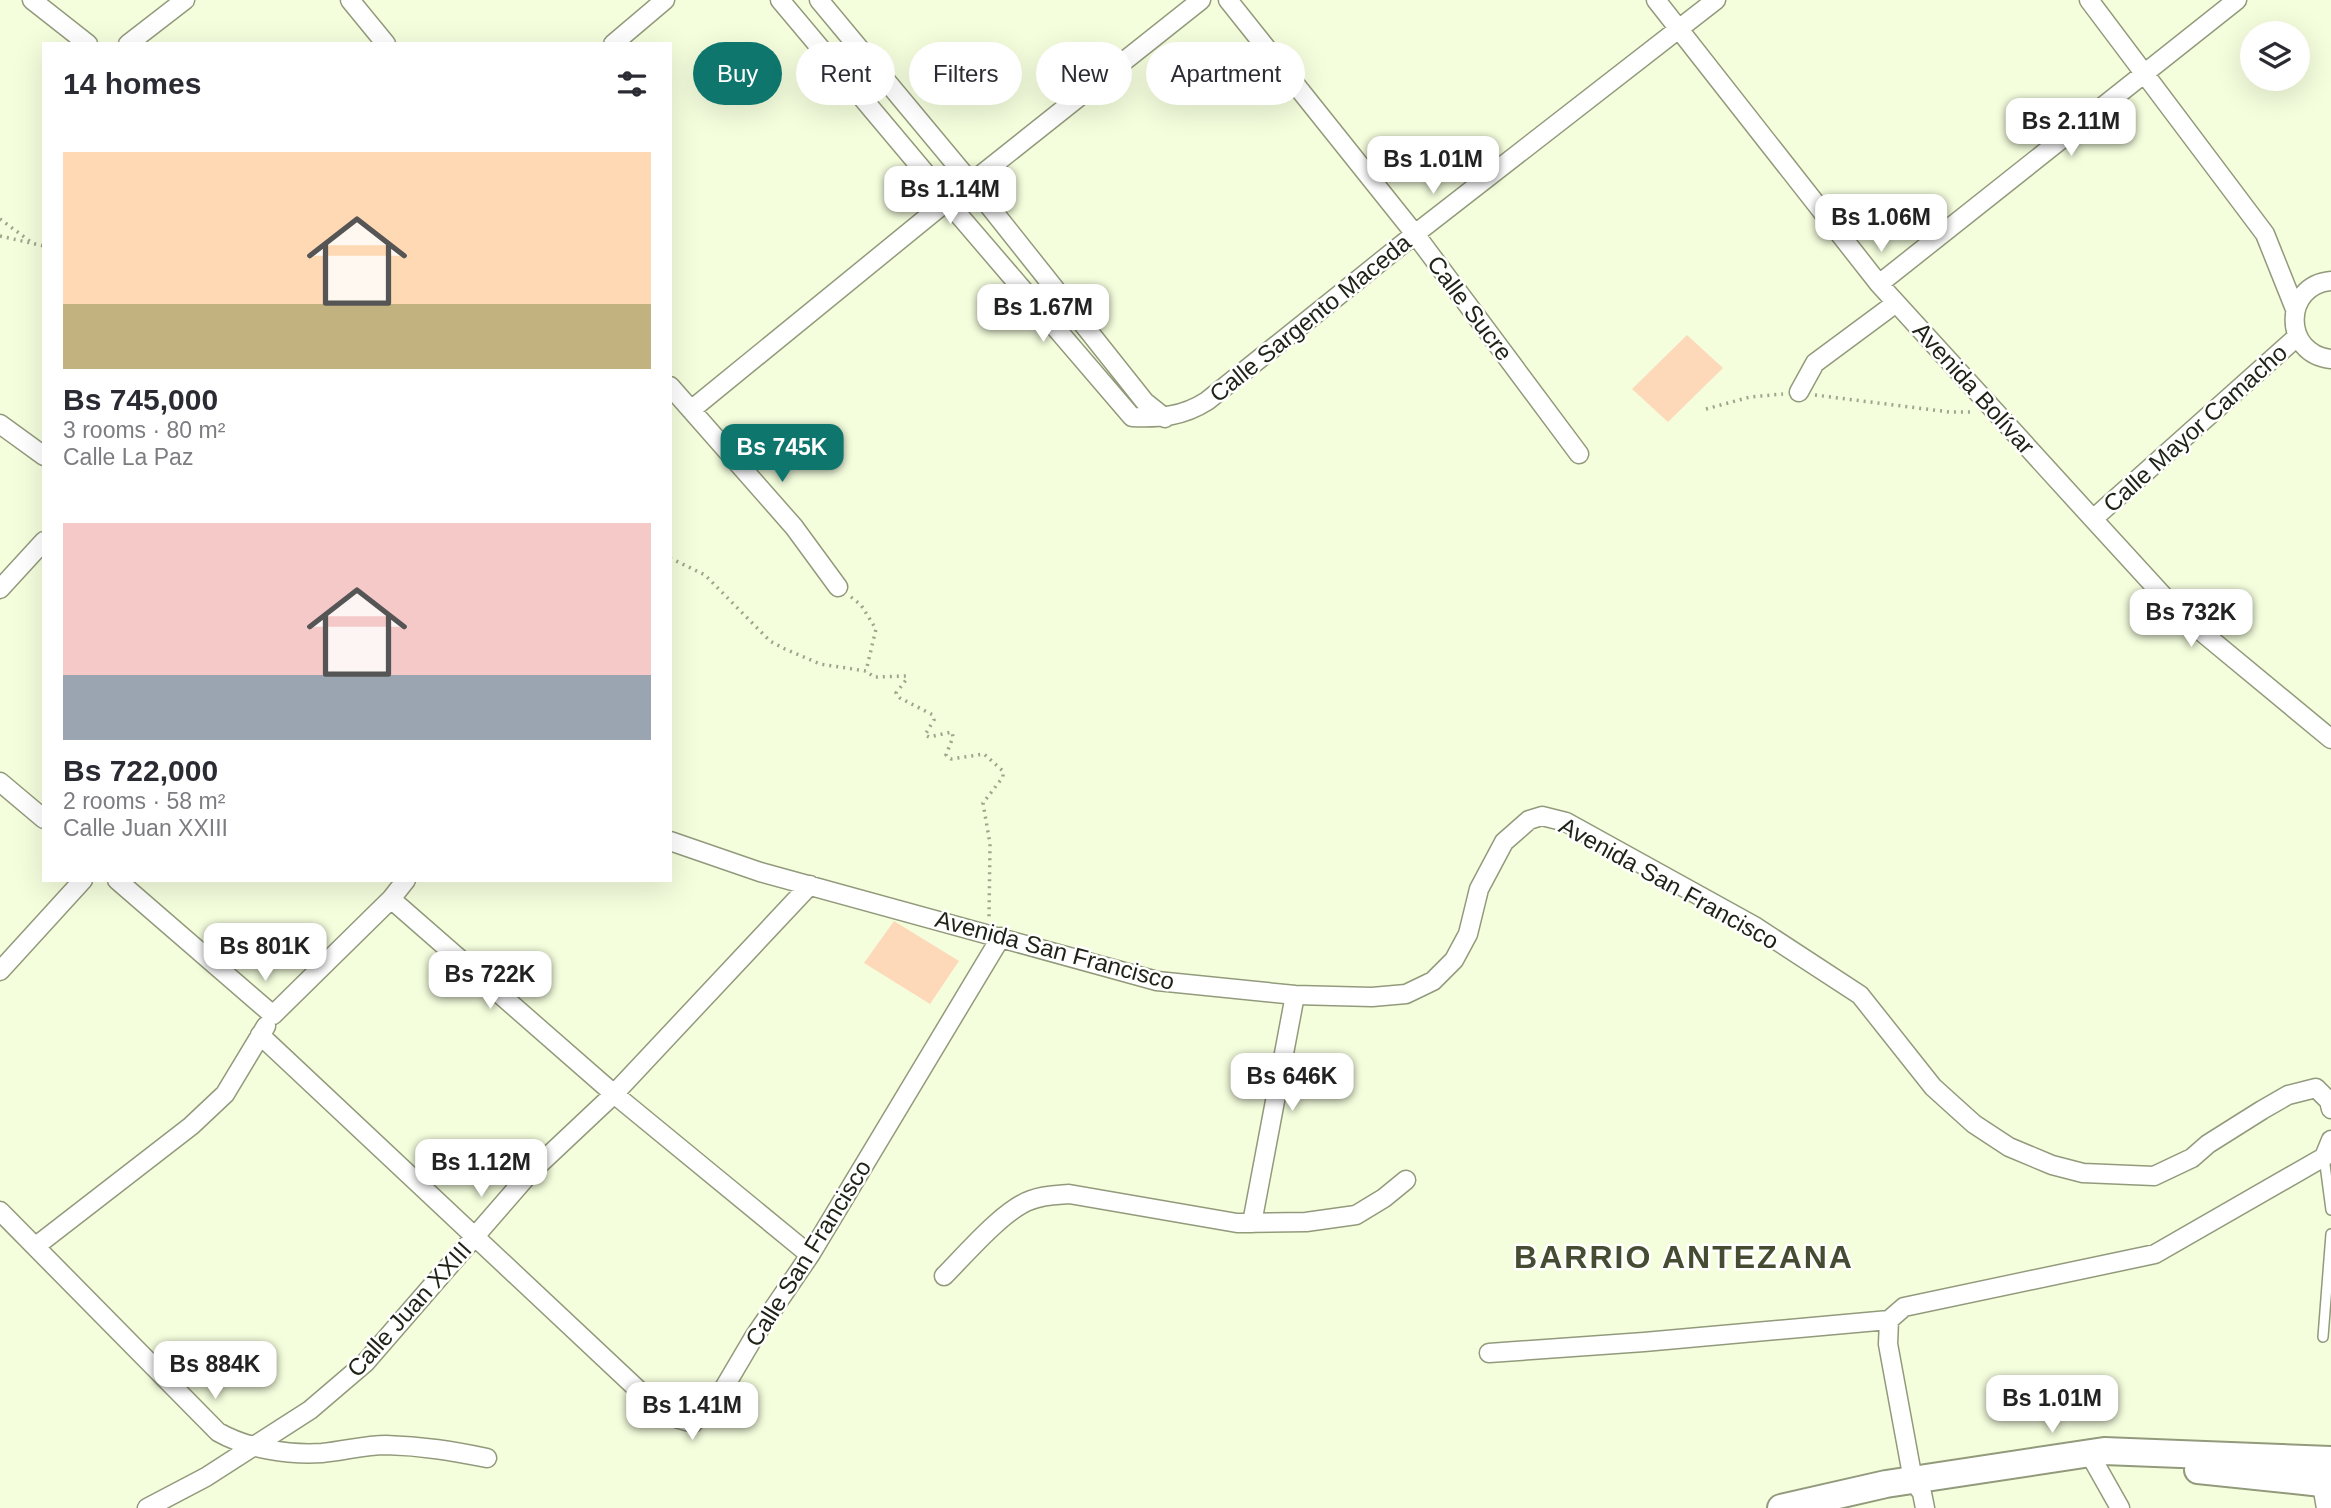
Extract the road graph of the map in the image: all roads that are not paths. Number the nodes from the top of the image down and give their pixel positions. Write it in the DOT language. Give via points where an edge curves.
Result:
graph roads {
  1 [pos="32,0"];
  2 [pos="185,0"];
  3 [pos="350,0"];
  4 [pos="665,0"];
  5 [pos="780,0"];
  6 [pos="819,0"];
  7 [pos="1201,0"];
  8 [pos="1228,0"];
  9 [pos="1656,0"];
  10 [pos="1716,0"];
  11 [pos="2089,0"];
  12 [pos="2236,0"];
  13 [pos="1679,30"];
  14 [pos="85,42"];
  15 [pos="131,42"];
  16 [pos="384,42"];
  17 [pos="615,42"];
  18 [pos="2145,74"];
  19 [pos="971,183"];
  20 [pos="947,201"];
  21 [pos="1415,234"];
  22 [pos="2331,281"];
  23 [pos="1880,284"];
  24 [pos="1896,303"];
  25 [pos="2295,309"];
  26 [pos="2298,336"];
  27 [pos="2323,357"];
  28 [pos="2331,366"];
  29 [pos="672,388"];
  30 [pos="1799,392"];
  31 [pos="691,410"];
  32 [pos="1165,418"];
  33 [pos="0,424"];
  34 [pos="1579,454"];
  35 [pos="42,456"];
  36 [pos="2093,519"];
  37 [pos="42,543"];
  38 [pos="838,587"];
  39 [pos="0,589"];
  40 [pos="2331,739"];
  41 [pos="0,782"];
  42 [pos="42,817"];
  43 [pos="672,842"];
  44 [pos="81,882"];
  45 [pos="119,882"];
  46 [pos="405,882"];
  47 [pos="810,885"];
  48 [pos="391,899"];
  49 [pos="995,935"];
  50 [pos="0,971"];
  51 [pos="1294,995"];
  52 [pos="273,1014"];
  53 [pos="260,1035"];
  54 [pos="614,1094"];
  55 [pos="2331,1109"];
  56 [pos="2331,1140"];
  57 [pos="2324,1157"];
  58 [pos="1406,1180"];
  59 [pos="2331,1210"];
  60 [pos="0,1211"];
  61 [pos="1252,1223"];
  62 [pos="2331,1234"];
  63 [pos="474,1237"];
  64 [pos="36,1246"];
  65 [pos="810,1255"];
  66 [pos="944,1276"];
  67 [pos="1889,1320"];
  68 [pos="2323,1337"];
  69 [pos="1489,1353"];
  70 [pos="254,1446"];
  71 [pos="487,1458"];
  72 [pos="2092,1459"];
  73 [pos="2326,1479"];
  74 [pos="1921,1496"];
  75 [pos="147,1508"];
  76 [pos="1781,1508"];
  77 [pos="1843,1508"];
  78 [pos="2120,1508"];
  1 -- 14 [label="street"];
  2 -- 15 [label="street"];
  3 -- 16 [label="street"];
  4 -- 17 [label="street"];
  5 -- 20 [label="street"];
  6 -- 19 [label="street"];
  7 -- 19 [label="street"];
  8 -- 21 [label="street, Calle Sucre"];
  9 -- 13 [label="street, Avenida Bolívar"];
  10 -- 13 [label="street, Calle Sargento Maceda"];
  11 -- 18 [label="street"];
  12 -- 18 [label="street"];
  13 -- 21 [label="street, Calle Sargento Maceda"];
  13 -- 23 [label="street, Avenida Bolívar"];
  18 -- 23 [label="street"];
  18 -- 25 [label="street" via="2265,234"];
  19 -- 20 [label="street" via="971,202 963,208"];
  19 -- 20 [label="street" via="958,176 948,180"];
  19 -- 32 [label="street" via="1145,402"];
  20 -- 31 [label="street"];
  20 -- 32 [label="street" via="1132,417"];
  21 -- 32 [label="street, Calle Sargento Maceda" via="1207,401"];
  21 -- 34 [label="street, Calle Sucre"];
  22 -- 25 [label="street" via="2313,286"];
  23 -- 24 [label="street, Avenida Bolívar"];
  24 -- 30 [label="street" via="1815,363"];
  24 -- 36 [label="street, Avenida Bolívar"];
  25 -- 26 [label="street"];
  26 -- 27 [label="street" via="2304,347"];
  26 -- 36 [label="street, Calle Mayor Camacho"];
  27 -- 28 [label="street"];
  29 -- 31 [label="street"];
  31 -- 38 [label="street" via="794,527"];
  33 -- 35 [label="street"];
  36 -- 40 [label="street, Avenida Bolívar" via="2180,614"];
  37 -- 39 [label="street"];
  41 -- 42 [label="street"];
  43 -- 47 [label="street, Avenida San Francisco"];
  44 -- 50 [label="street"];
  45 -- 52 [label="street"];
  46 -- 48 [label="street"];
  47 -- 49 [label="street, Avenida San Francisco"];
  47 -- 54 [label="street, Calle Juan XXIII"];
  48 -- 52 [label="street"];
  48 -- 54 [label="street"];
  49 -- 51 [label="street, Avenida San Francisco" via="1157,981"];
  49 -- 65 [label="street, Calle San Francisco"];
  51 -- 55 [label="street, Avenida San Francisco" via="1406,994 1433,981 1454,960 1468,934 1479,889 1504,842 1529,820 1542,816 1566,822 1756,927 1860,995 1933,1087 1974,1124 2009,1147 2052,1165 2082,1173 2154,1176 2192,1158 2288,1095 2316,1087"];
  51 -- 61 [label="street"];
  52 -- 53 [label="street"];
  53 -- 63 [label="street, Calle San Francisco"];
  53 -- 64 [label="street" via="225,1094 191,1126"];
  54 -- 63 [label="street, Calle Juan XXIII" via="529,1174"];
  54 -- 65 [label="street"];
  56 -- 57 [label="street"];
  57 -- 59 [label="lane"];
  57 -- 67 [label="street" via="2155,1254 1904,1307"];
  58 -- 61 [label="street" via="1356,1215"];
  60 -- 64 [label="street"];
  61 -- 66 [label="street" via="1069,1194 1042,1196 1012,1210"];
  62 -- 68 [label="lane"];
  63 -- 65 [label="street, Calle San Francisco" via="665,1416 693,1423 721,1393"];
  63 -- 70 [label="street, Calle Juan XXIII" via="365,1363 310,1410"];
  64 -- 70 [label="street" via="218,1432"];
  67 -- 69 [label="street"];
  67 -- 74 [label="street" via="1888,1344"];
  70 -- 71 [label="street" via="320,1453 382,1445 430,1446"];
  70 -- 75 [label="street, Calle Juan XXIII"];
  72 -- 73 [label="main road" via="2119,1450"];
  72 -- 74 [label="main road"];
  72 -- 78 [label="street"];
  74 -- 76 [label="main road"];
  74 -- 77 [label="main road"];
}
